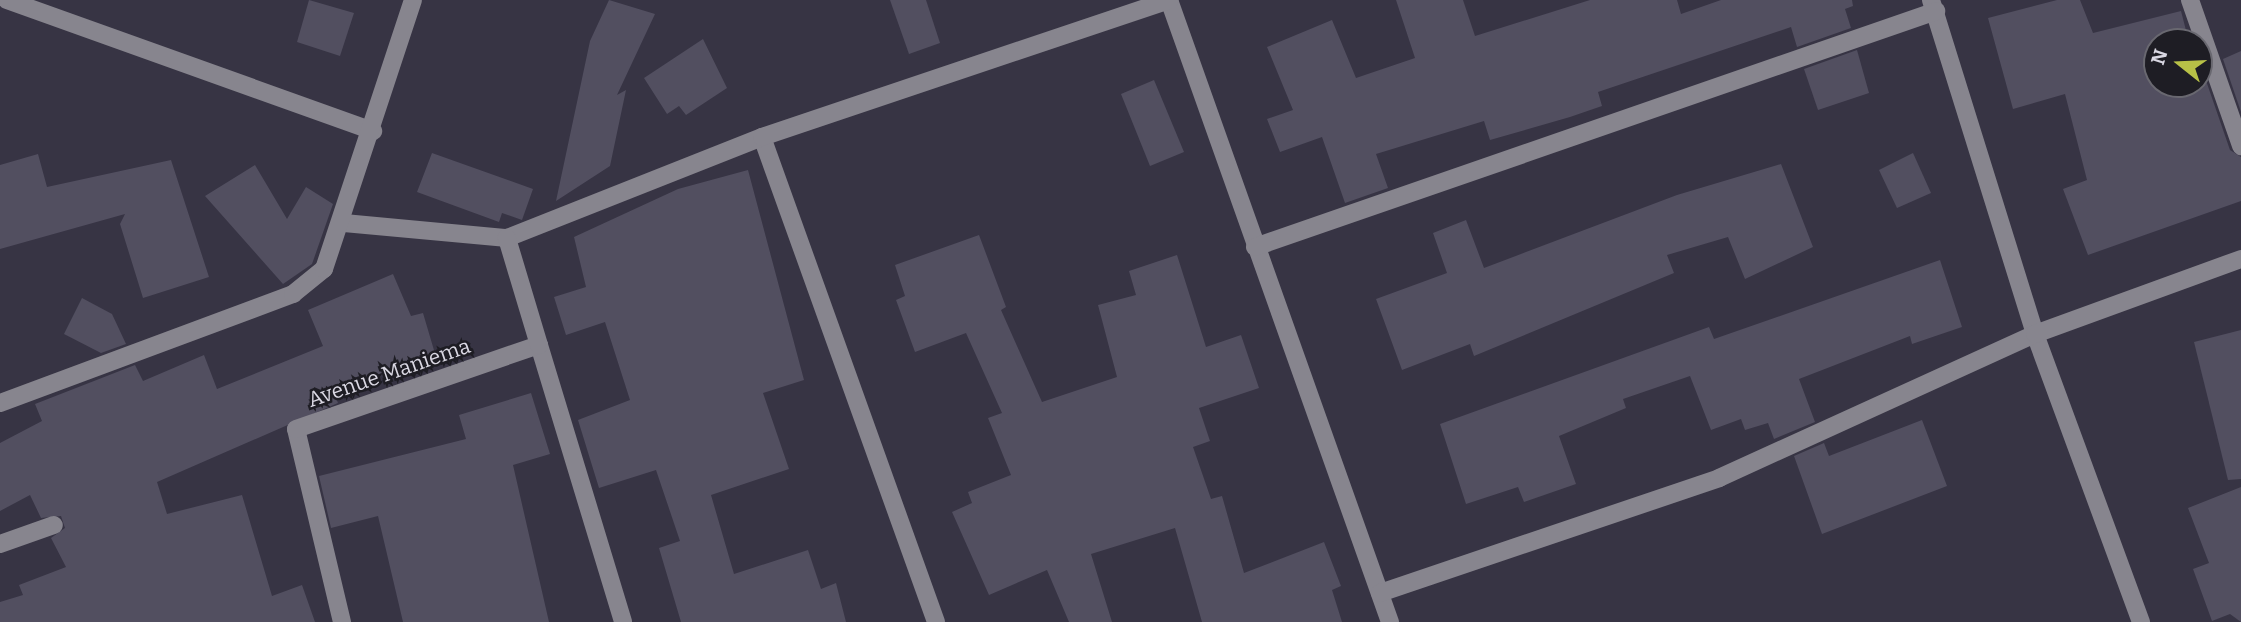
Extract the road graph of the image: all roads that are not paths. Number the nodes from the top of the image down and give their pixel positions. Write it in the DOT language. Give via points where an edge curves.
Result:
graph roads {
  1 [pos="7,0"];
  2 [pos="413,0"];
  3 [pos="1169,0"];
  4 [pos="2190,0"];
  5 [pos="1933,6"];
  6 [pos="373,131"];
  7 [pos="762,137"];
  8 [pos="2241,146"];
  9 [pos="344,223"];
  10 [pos="507,238"];
  11 [pos="1255,247"];
  12 [pos="2241,260"];
  13 [pos="2035,334"];
  14 [pos="539,345"];
  15 [pos="0,402"];
  16 [pos="54,525"];
  17 [pos="0,544"];
  18 [pos="1380,593"];
  19 [pos="342,622"];
  20 [pos="623,622"];
  21 [pos="936,622"];
  22 [pos="1390,622"];
  23 [pos="2141,622"];
  1 -- 6 [label="street"];
  2 -- 6 [label="street"];
  3 -- 7 [label="street"];
  3 -- 11 [label="street"];
  4 -- 8 [label="street"];
  5 -- 11 [label="street"];
  5 -- 13 [label="street"];
  6 -- 9 [label="street"];
  7 -- 10 [label="street"];
  7 -- 21 [label="street"];
  9 -- 10 [label="street"];
  9 -- 15 [label="street" via="324,269 293,293"];
  10 -- 14 [label="street"];
  11 -- 18 [label="street"];
  12 -- 13 [label="street"];
  13 -- 18 [label="street" via="1719,478"];
  13 -- 23 [label="street"];
  14 -- 19 [label="street, Avenue Maniema" via="296,429"];
  14 -- 20 [label="street"];
  16 -- 17 [label="street"];
  18 -- 22 [label="street"];
}
